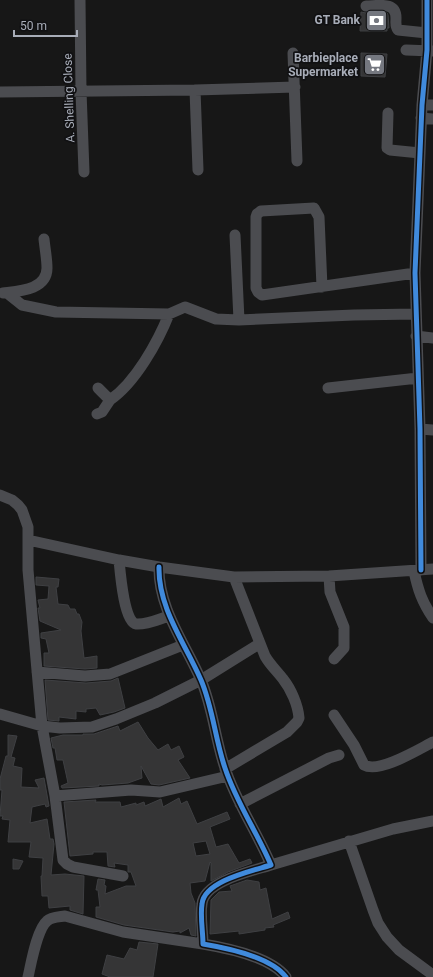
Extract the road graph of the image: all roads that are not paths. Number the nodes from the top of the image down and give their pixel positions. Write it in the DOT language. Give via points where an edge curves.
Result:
graph roads {
  1 [pos="80,0"];
  2 [pos="427,0"];
  3 [pos="366,6"];
  4 [pos="431,25"];
  5 [pos="406,50"];
  6 [pos="430,50"];
  7 [pos="293,53"];
  8 [pos="295,87"];
  9 [pos="195,90"];
  10 [pos="81,91"];
  11 [pos="0,92"];
  12 [pos="422,105"];
  13 [pos="433,105"];
  14 [pos="388,113"];
  15 [pos="421,118"];
  16 [pos="433,119"];
  17 [pos="420,153"];
  18 [pos="297,161"];
  19 [pos="198,170"];
  20 [pos="84,172"];
  21 [pos="236,235"];
  22 [pos="44,240"];
  23 [pos="415,273"];
  24 [pos="322,287"];
  25 [pos="3,293"];
  26 [pos="169,314"];
  27 [pos="415,314"];
  28 [pos="239,320"];
  29 [pos="416,336"];
  30 [pos="433,338"];
  31 [pos="418,378"];
  32 [pos="98,388"];
  33 [pos="328,388"];
  34 [pos="110,400"];
  35 [pos="97,414"];
  36 [pos="420,429"];
  37 [pos="433,430"];
  38 [pos="0,495"];
  39 [pos="28,540"];
  40 [pos="119,560"];
  41 [pos="159,567"];
  42 [pos="433,569"];
  43 [pos="418,570"];
  44 [pos="329,576"];
  45 [pos="234,577"];
  46 [pos="169,616"];
  47 [pos="433,618"];
  48 [pos="259,644"];
  49 [pos="183,645"];
  50 [pos="334,659"];
  51 [pos="37,672"];
  52 [pos="201,680"];
  53 [pos="0,714"];
  54 [pos="334,715"];
  55 [pos="42,726"];
  56 [pos="433,742"];
  57 [pos="339,755"];
  58 [pos="226,772"];
  59 [pos="55,796"];
  60 [pos="240,804"];
  61 [pos="433,822"];
  62 [pos="349,841"];
  63 [pos="271,864"];
  64 [pos="123,876"];
  65 [pos="204,944"];
  66 [pos="433,975"];
  67 [pos="28,977"];
  68 [pos="286,977"];
  1 -- 10 [label="street, A. Shelling Close"];
  2 -- 4 [label="street"];
  3 -- 4 [label="street" via="393,8 396,12 398,30"];
  4 -- 6 [label="street"];
  5 -- 6 [label="street"];
  6 -- 12 [label="street"];
  7 -- 8 [label="street"];
  8 -- 9 [label="street"];
  8 -- 18 [label="street"];
  9 -- 10 [label="street"];
  9 -- 19 [label="street"];
  10 -- 11 [label="street"];
  10 -- 20 [label="street, A. Shelling Close"];
  12 -- 13 [label="street"];
  12 -- 15 [label="street"];
  14 -- 17 [label="street" via="387,148"];
  15 -- 16 [label="street"];
  15 -- 17 [label="street"];
  17 -- 23 [label="street"];
  21 -- 28 [label="street"];
  22 -- 25 [label="street" via="47,270 44,279 38,286"];
  23 -- 24 [label="street"];
  23 -- 27 [label="street"];
  24 -- 24 [label="street" via="262,295 258,292 257,214 261,211 314,208 320,217"];
  25 -- 26 [label="street" via="22,305 56,312"];
  26 -- 28 [label="street" via="185,307 216,319"];
  26 -- 34 [label="street" via="162,331 134,376"];
  27 -- 28 [label="street"];
  27 -- 29 [label="street"];
  29 -- 30 [label="street"];
  29 -- 31 [label="street"];
  31 -- 33 [label="street"];
  31 -- 36 [label="street"];
  32 -- 34 [label="street"];
  34 -- 35 [label="street" via="102,412"];
  36 -- 37 [label="street"];
  36 -- 43 [label="street"];
  38 -- 39 [label="street" via="12,500 22,510 28,527"];
  39 -- 40 [label="street"];
  39 -- 51 [label="street" via="28,570"];
  40 -- 41 [label="street"];
  40 -- 46 [label="street" via="125,604 133,623 148,623"];
  41 -- 45 [label="street"];
  41 -- 46 [label="street" via="161,594"];
  42 -- 43 [label="street"];
  43 -- 44 [label="street"];
  43 -- 47 [label="street" via="419,592"];
  44 -- 45 [label="street"];
  44 -- 50 [label="street" via="330,592 344,627 344,648"];
  45 -- 48 [label="street"];
  46 -- 49 [label="street"];
  48 -- 52 [label="street"];
  48 -- 58 [label="street" via="292,694 299,718 287,732"];
  49 -- 51 [label="street" via="110,674 85,676"];
  49 -- 52 [label="street"];
  51 -- 55 [label="street"];
  52 -- 55 [label="street" via="155,703 92,726"];
  52 -- 58 [label="street"];
  53 -- 55 [label="street"];
  54 -- 56 [label="street" via="367,767 393,762"];
  55 -- 59 [label="street"];
  57 -- 60 [label="street"];
  58 -- 59 [label="street" via="160,792 131,790"];
  58 -- 60 [label="street"];
  59 -- 64 [label="street" via="65,863 73,867"];
  60 -- 63 [label="street"];
  61 -- 62 [label="street"];
  62 -- 63 [label="street"];
  62 -- 66 [label="street" via="378,923 398,950"];
  63 -- 65 [label="street" via="238,875 209,890 202,904"];
  65 -- 67 [label="street" via="123,932 65,916 56,917 43,925"];
  65 -- 68 [label="street" via="246,953 272,966"];
}
